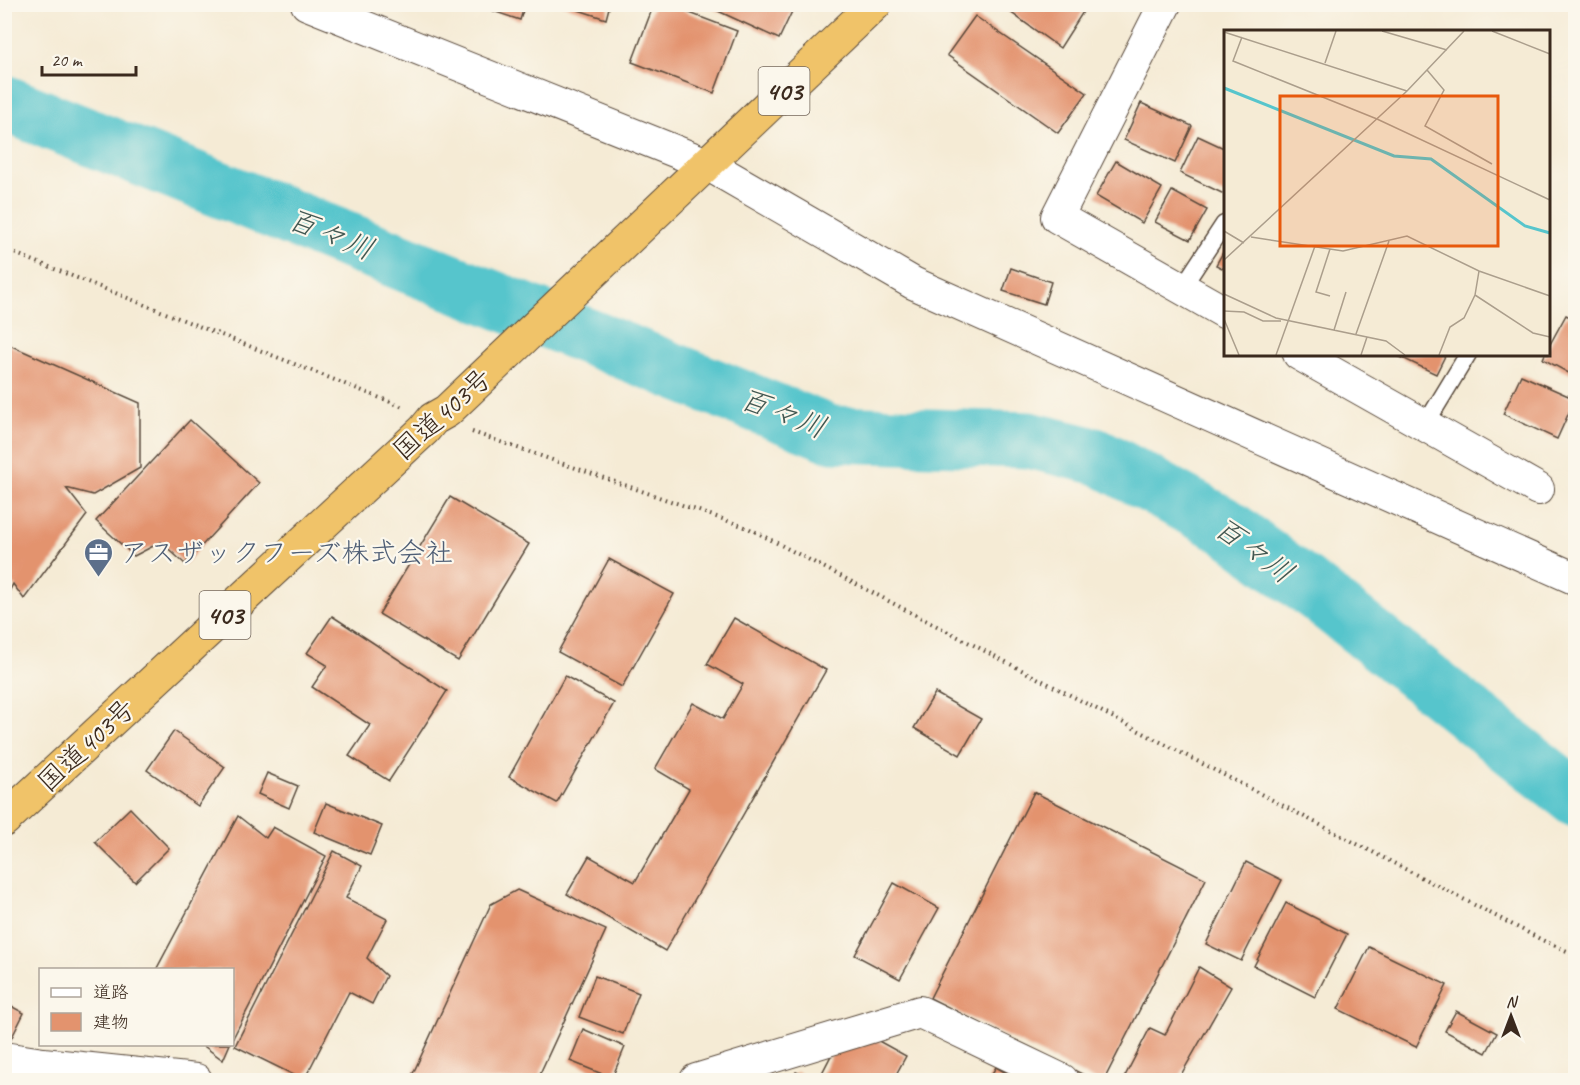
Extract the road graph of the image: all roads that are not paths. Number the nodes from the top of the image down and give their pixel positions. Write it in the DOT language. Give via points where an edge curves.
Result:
graph roads {
  1 [pos="307,4"];
  2 [pos="876,4"];
  3 [pos="1165,4"];
  4 [pos="700,171"];
  5 [pos="1224,224"];
  6 [pos="1182,288"];
  7 [pos="1224,312"];
  8 [pos="1306,356"];
  9 [pos="1467,356"];
  10 [pos="1425,425"];
  11 [pos="1538,489"];
  12 [pos="1575,579"];
  13 [pos="4,820"];
  14 [pos="789,1051"];
  15 [pos="4,1058"];
  16 [pos="196,1080"];
  17 [pos="696,1080"];
  18 [pos="776,1080"];
  19 [pos="1062,1080"];
  1 -- 4 [label="street"];
  2 -- 4 [label="highway, 国道403号 / 403"];
  3 -- 6 [label="street" via="1057,217"];
  4 -- 12 [label="street" via="913,283"];
  4 -- 13 [label="highway, 国道403号 / 403"];
  5 -- 6 [label="lane"];
  6 -- 7 [label="street"];
  8 -- 10 [label="street"];
  9 -- 10 [label="lane"];
  10 -- 11 [label="street"];
  14 -- 17 [label="street"];
  14 -- 18 [label="street"];
  14 -- 19 [label="street" via="920,1012"];
  15 -- 16 [label="street"];
}
